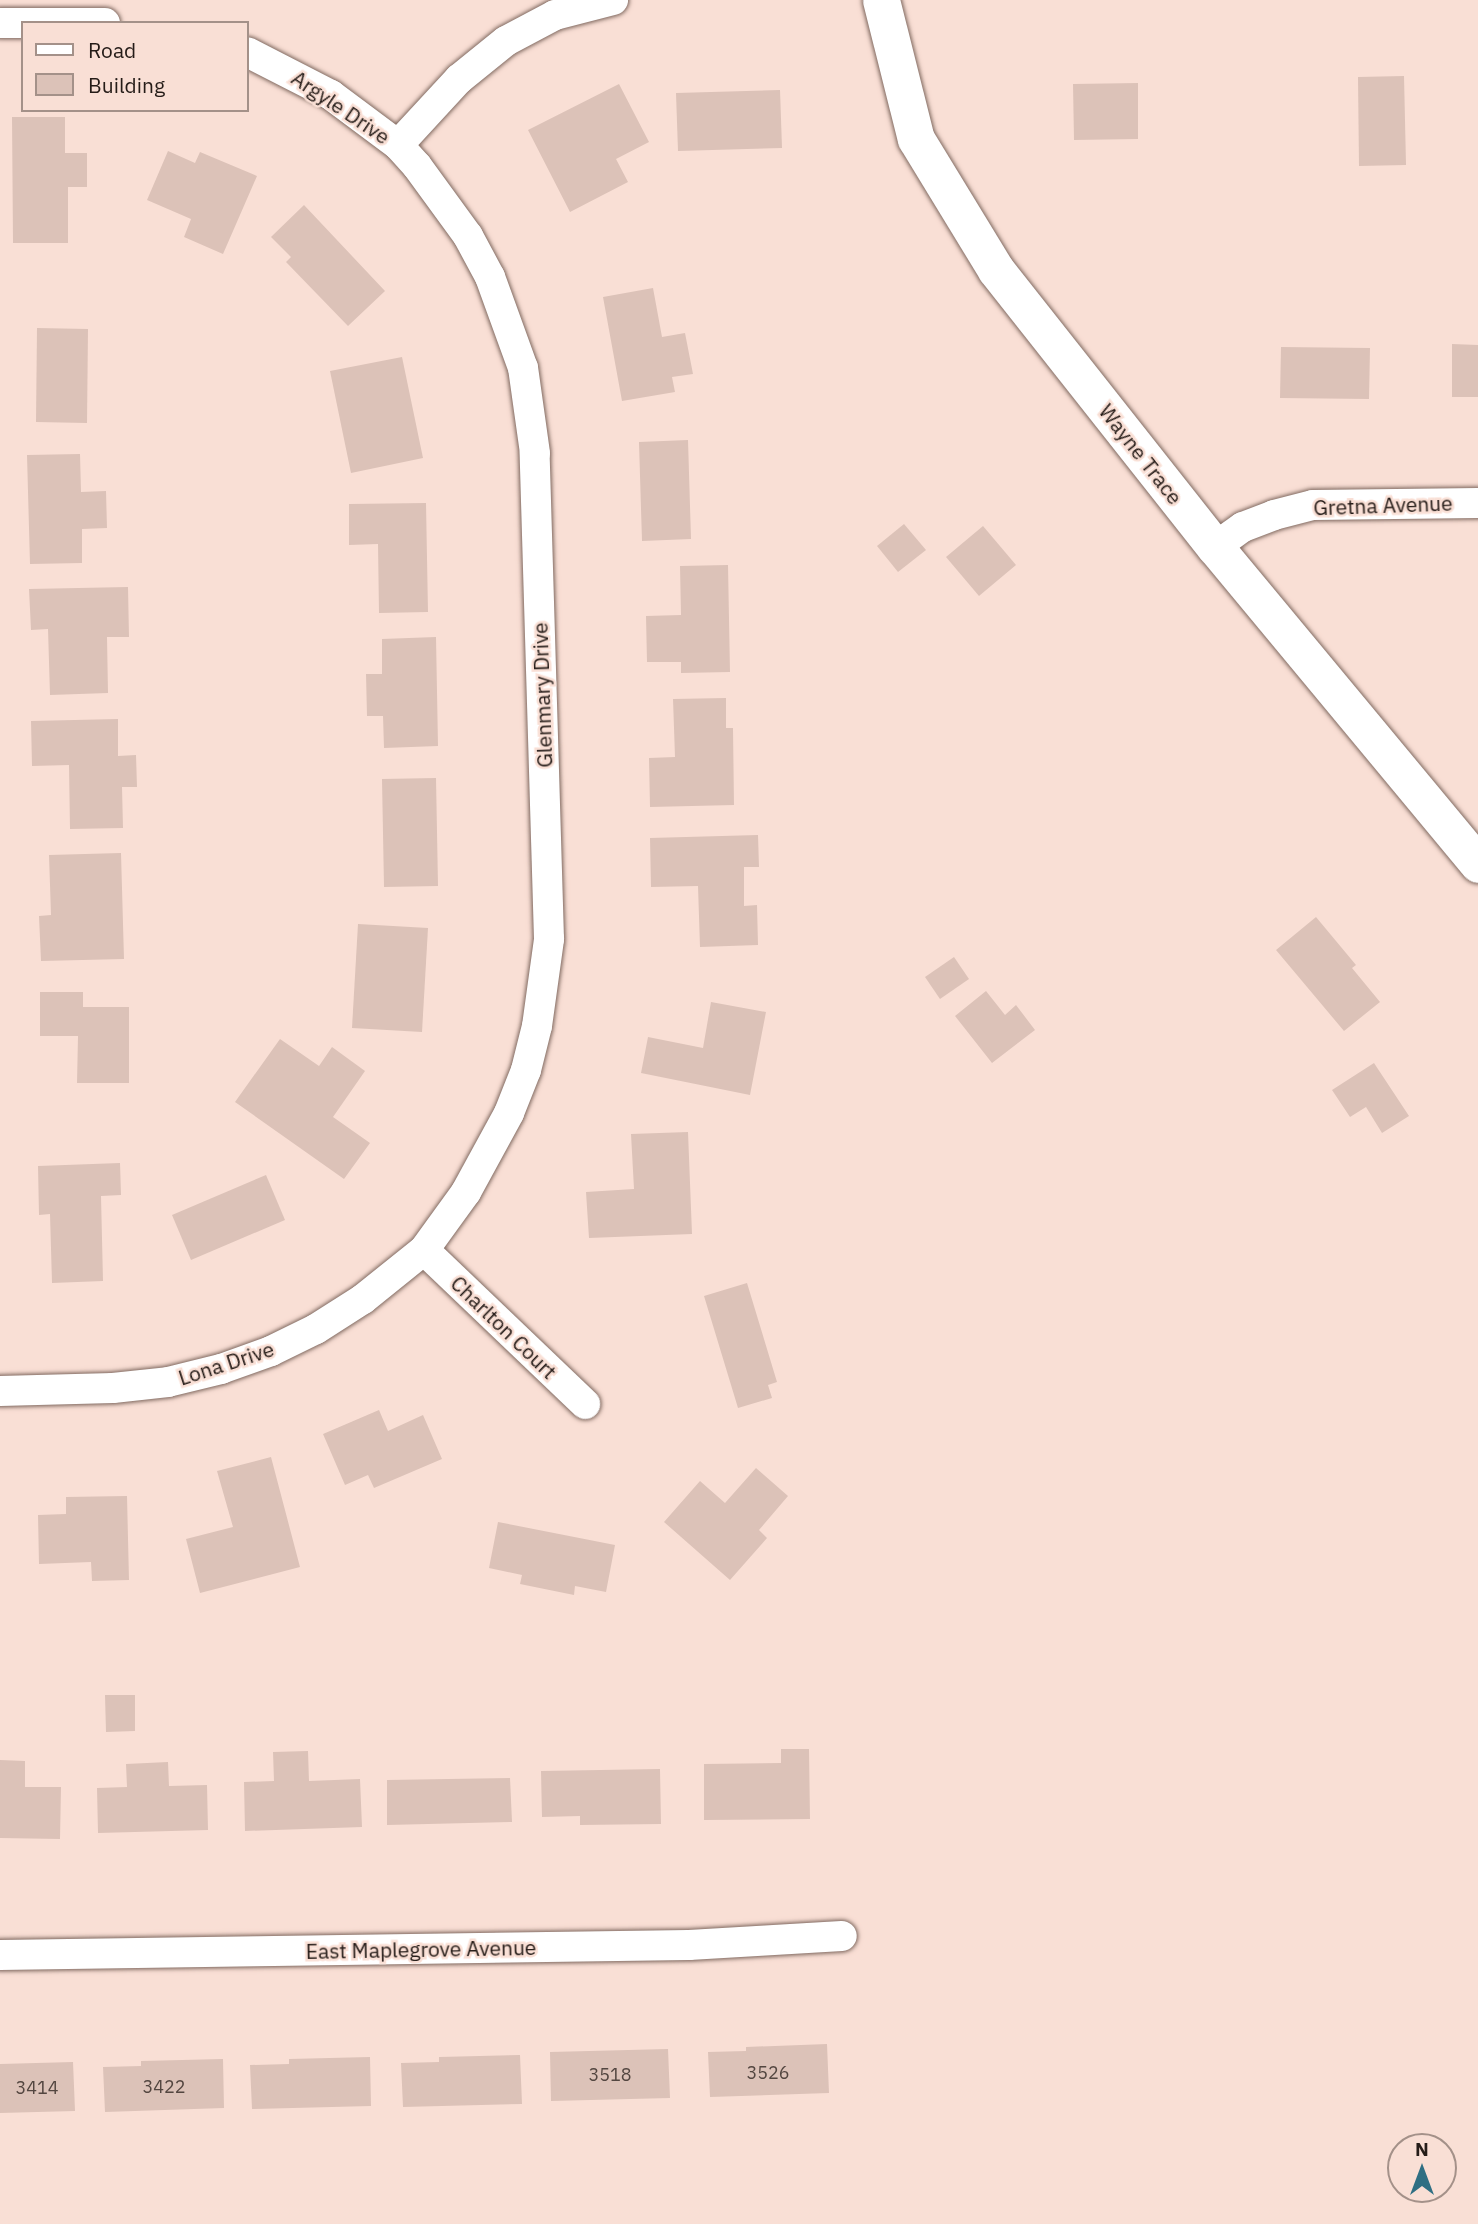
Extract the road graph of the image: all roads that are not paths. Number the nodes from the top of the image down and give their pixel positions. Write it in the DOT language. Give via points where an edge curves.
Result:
graph roads {
  1 [pos="613,0"];
  2 [pos="881,0"];
  3 [pos="0,23"];
  4 [pos="21,23"];
  5 [pos="248,53"];
  6 [pos="398,145"];
  7 [pos="1478,503"];
  8 [pos="1214,547"];
  9 [pos="1478,864"];
  10 [pos="424,1251"];
  11 [pos="0,1391"];
  12 [pos="585,1404"];
  13 [pos="842,1936"];
  14 [pos="0,1955"];
  1 -- 6 [label="street" via="555,15 506,41 459,79"];
  2 -- 8 [label="street, Wayne Trace" via="916,139 996,270"];
  3 -- 4 [label="street"];
  5 -- 6 [label="street, Argyle Drive" via="331,95"];
  6 -- 10 [label="street, Glenmary Drive" via="468,236 494,288 523,368 535,453 549,939 537,1026 509,1113 466,1192"];
  7 -- 8 [label="street, Gretna Avenue" via="1313,505 1243,527"];
  8 -- 9 [label="street, Wayne Trace"];
  10 -- 11 [label="street, Lona Drive" via="316,1329 221,1369 169,1382 113,1388"];
  10 -- 12 [label="street, Charlton Court"];
  13 -- 14 [label="street, East Maplegrove Avenue" via="690,1945"];
}
